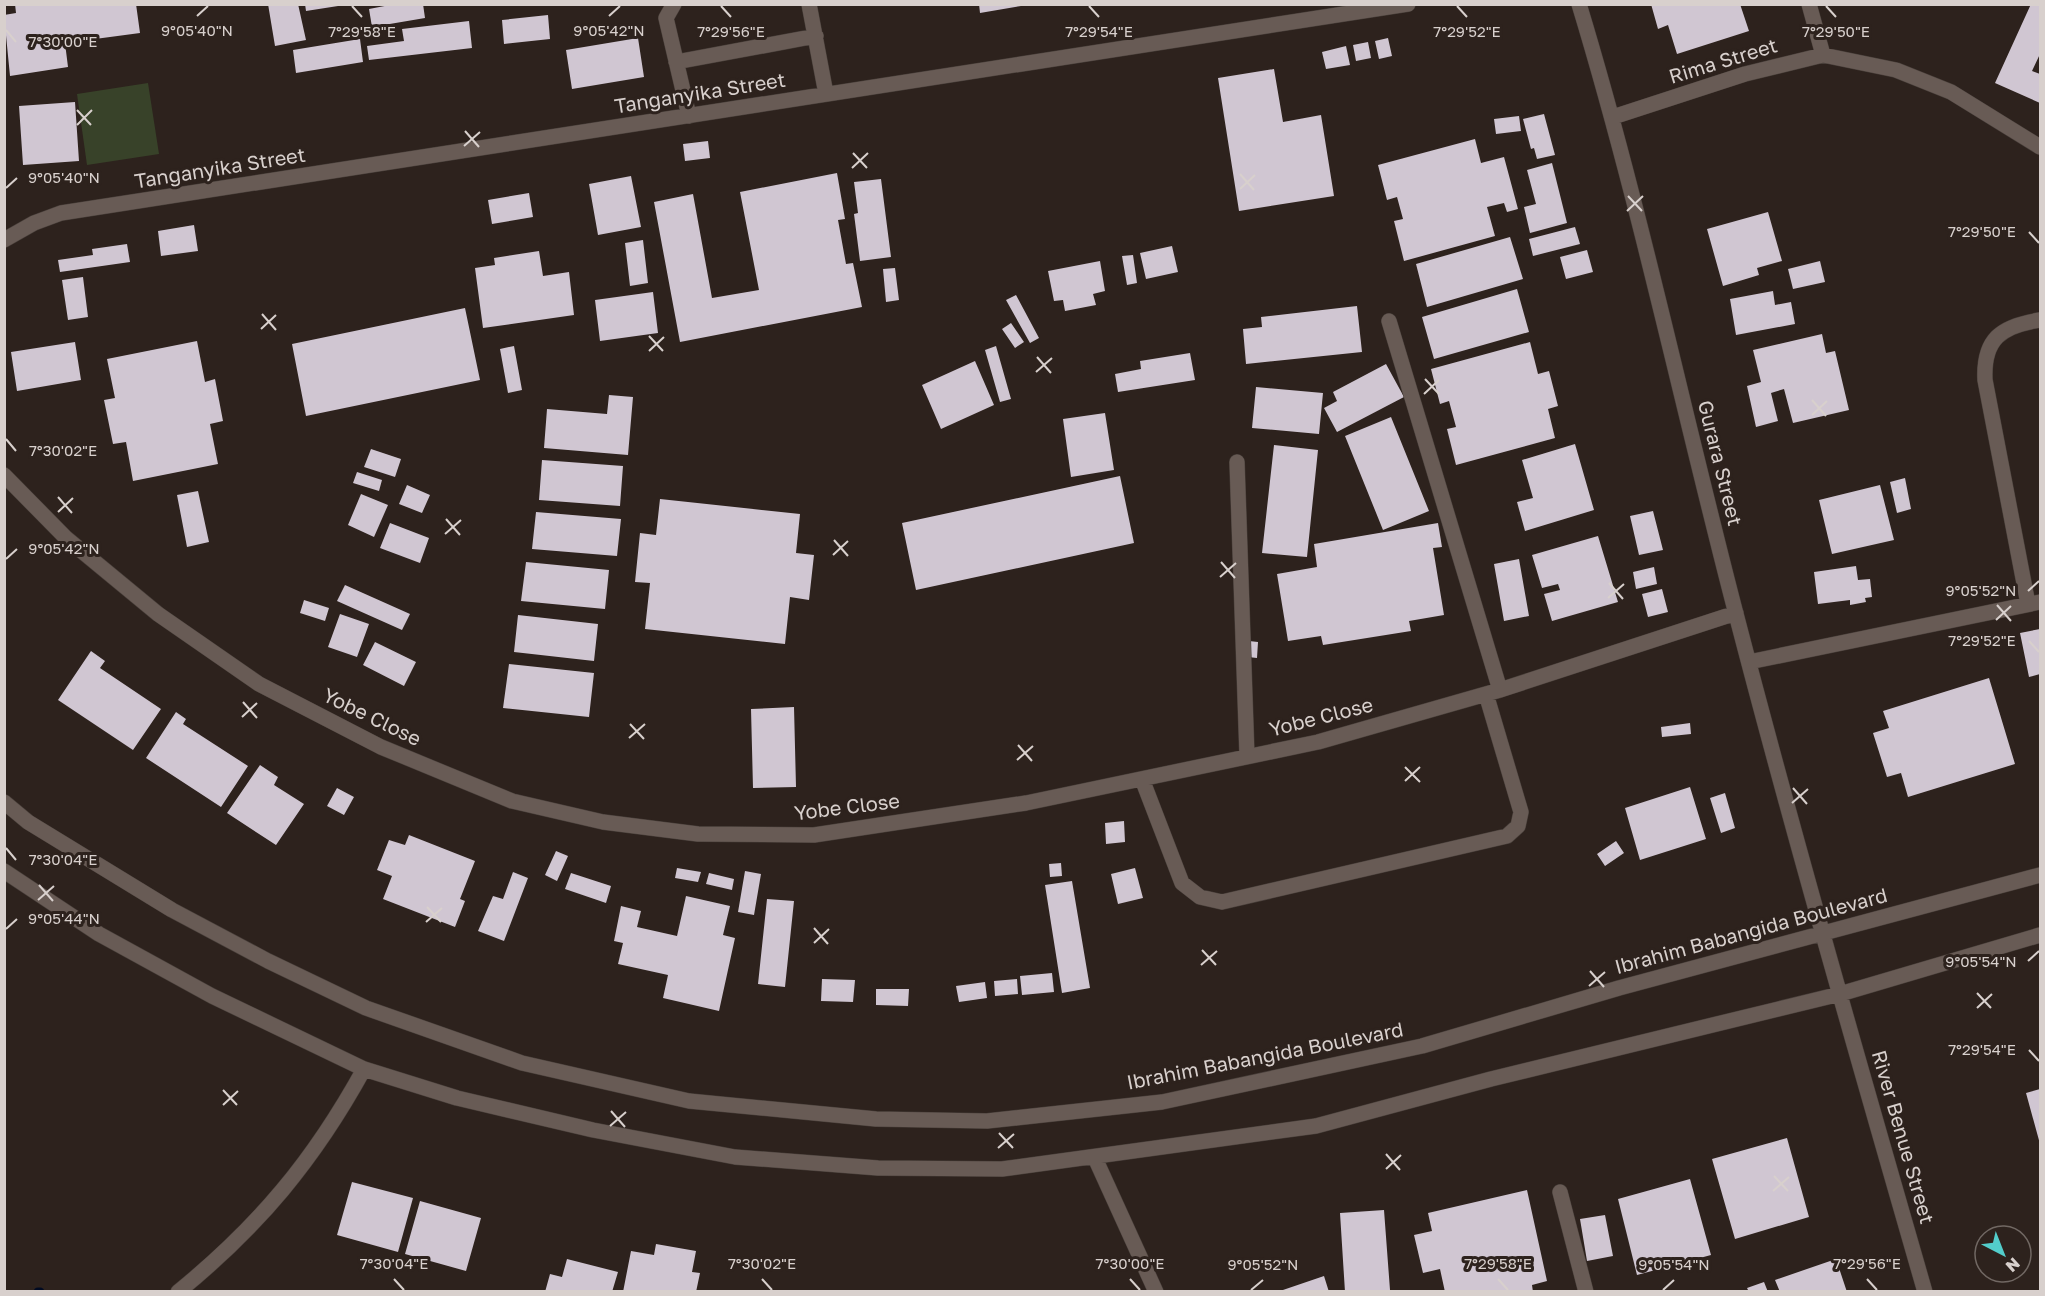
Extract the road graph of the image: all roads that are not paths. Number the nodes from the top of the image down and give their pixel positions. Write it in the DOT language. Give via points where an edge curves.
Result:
graph roads {
  1 [pos="674,4"];
  2 [pos="809,4"];
  3 [pos="1408,4"];
  4 [pos="1579,4"];
  5 [pos="1809,4"];
  6 [pos="816,36"];
  7 [pos="1823,55"];
  8 [pos="676,62"];
  9 [pos="826,94"];
  10 [pos="688,116"];
  11 [pos="1613,117"];
  12 [pos="2040,147"];
  13 [pos="4,240"];
  14 [pos="2040,320"];
  15 [pos="1389,321"];
  16 [pos="1237,462"];
  17 [pos="4,475"];
  18 [pos="2034,603"];
  19 [pos="1736,614"];
  20 [pos="1749,662"];
  21 [pos="1493,692"];
  22 [pos="1247,756"];
  23 [pos="1142,779"];
  24 [pos="4,802"];
  25 [pos="4,871"];
  26 [pos="2040,875"];
  27 [pos="1822,932"];
  28 [pos="2040,935"];
  29 [pos="1840,994"];
  30 [pos="364,1069"];
  31 [pos="1095,1158"];
  32 [pos="1560,1192"];
  33 [pos="178,1292"];
  34 [pos="1156,1292"];
  35 [pos="1586,1292"];
  36 [pos="1925,1292"];
  1 -- 8 [label="street" via="666,18"];
  2 -- 6 [label="street"];
  3 -- 9 [label="street, Tanganyika Street"];
  4 -- 11 [label="street, Gurara Street"];
  5 -- 7 [label="street"];
  6 -- 8 [label="street"];
  6 -- 9 [label="street"];
  7 -- 11 [label="street, Rima Street" via="1745,74"];
  7 -- 12 [label="street, Rima Street" via="1896,70 1951,92"];
  8 -- 10 [label="street"];
  9 -- 10 [label="street, Tanganyika Street"];
  10 -- 13 [label="street, Tanganyika Street" via="61,213"];
  11 -- 19 [label="street, Gurara Street"];
  14 -- 18 [label="street" via="2022,322 1997,335 1984,358 1985,380"];
  15 -- 21 [label="street"];
  16 -- 22 [label="street"];
  17 -- 23 [label="street, Yobe Close" via="66,538 139,599 259,684 381,747 512,801 603,822 698,834 814,835 1026,803"];
  18 -- 20 [label="street"];
  19 -- 20 [label="street, Gurara Street"];
  19 -- 21 [label="street, Yobe Close"];
  20 -- 27 [label="street, Gurara Street"];
  21 -- 22 [label="street, Yobe Close" via="1318,742"];
  21 -- 23 [label="street" via="1521,812 1518,826 1507,836 1222,902 1200,897 1182,883"];
  22 -- 23 [label="street, Yobe Close"];
  24 -- 27 [label="street, Ibrahim Babangida Boulevard" via="28,822 172,910 268,962 366,1008 522,1063 689,1101 876,1119 987,1121 1162,1102 1422,1046"];
  25 -- 30 [label="street" via="110,940 212,996"];
  26 -- 27 [label="street, Ibrahim Babangida Boulevard"];
  27 -- 29 [label="street, River Benue Street"];
  28 -- 29 [label="street"];
  29 -- 31 [label="street" via="1316,1126"];
  29 -- 36 [label="street, River Benue Street"];
  30 -- 31 [label="street" via="458,1098 593,1130 735,1157 878,1168 1002,1169"];
  30 -- 33 [label="street" via="324,1138 262,1214"];
  31 -- 34 [label="street"];
  32 -- 35 [label="street"];
}
